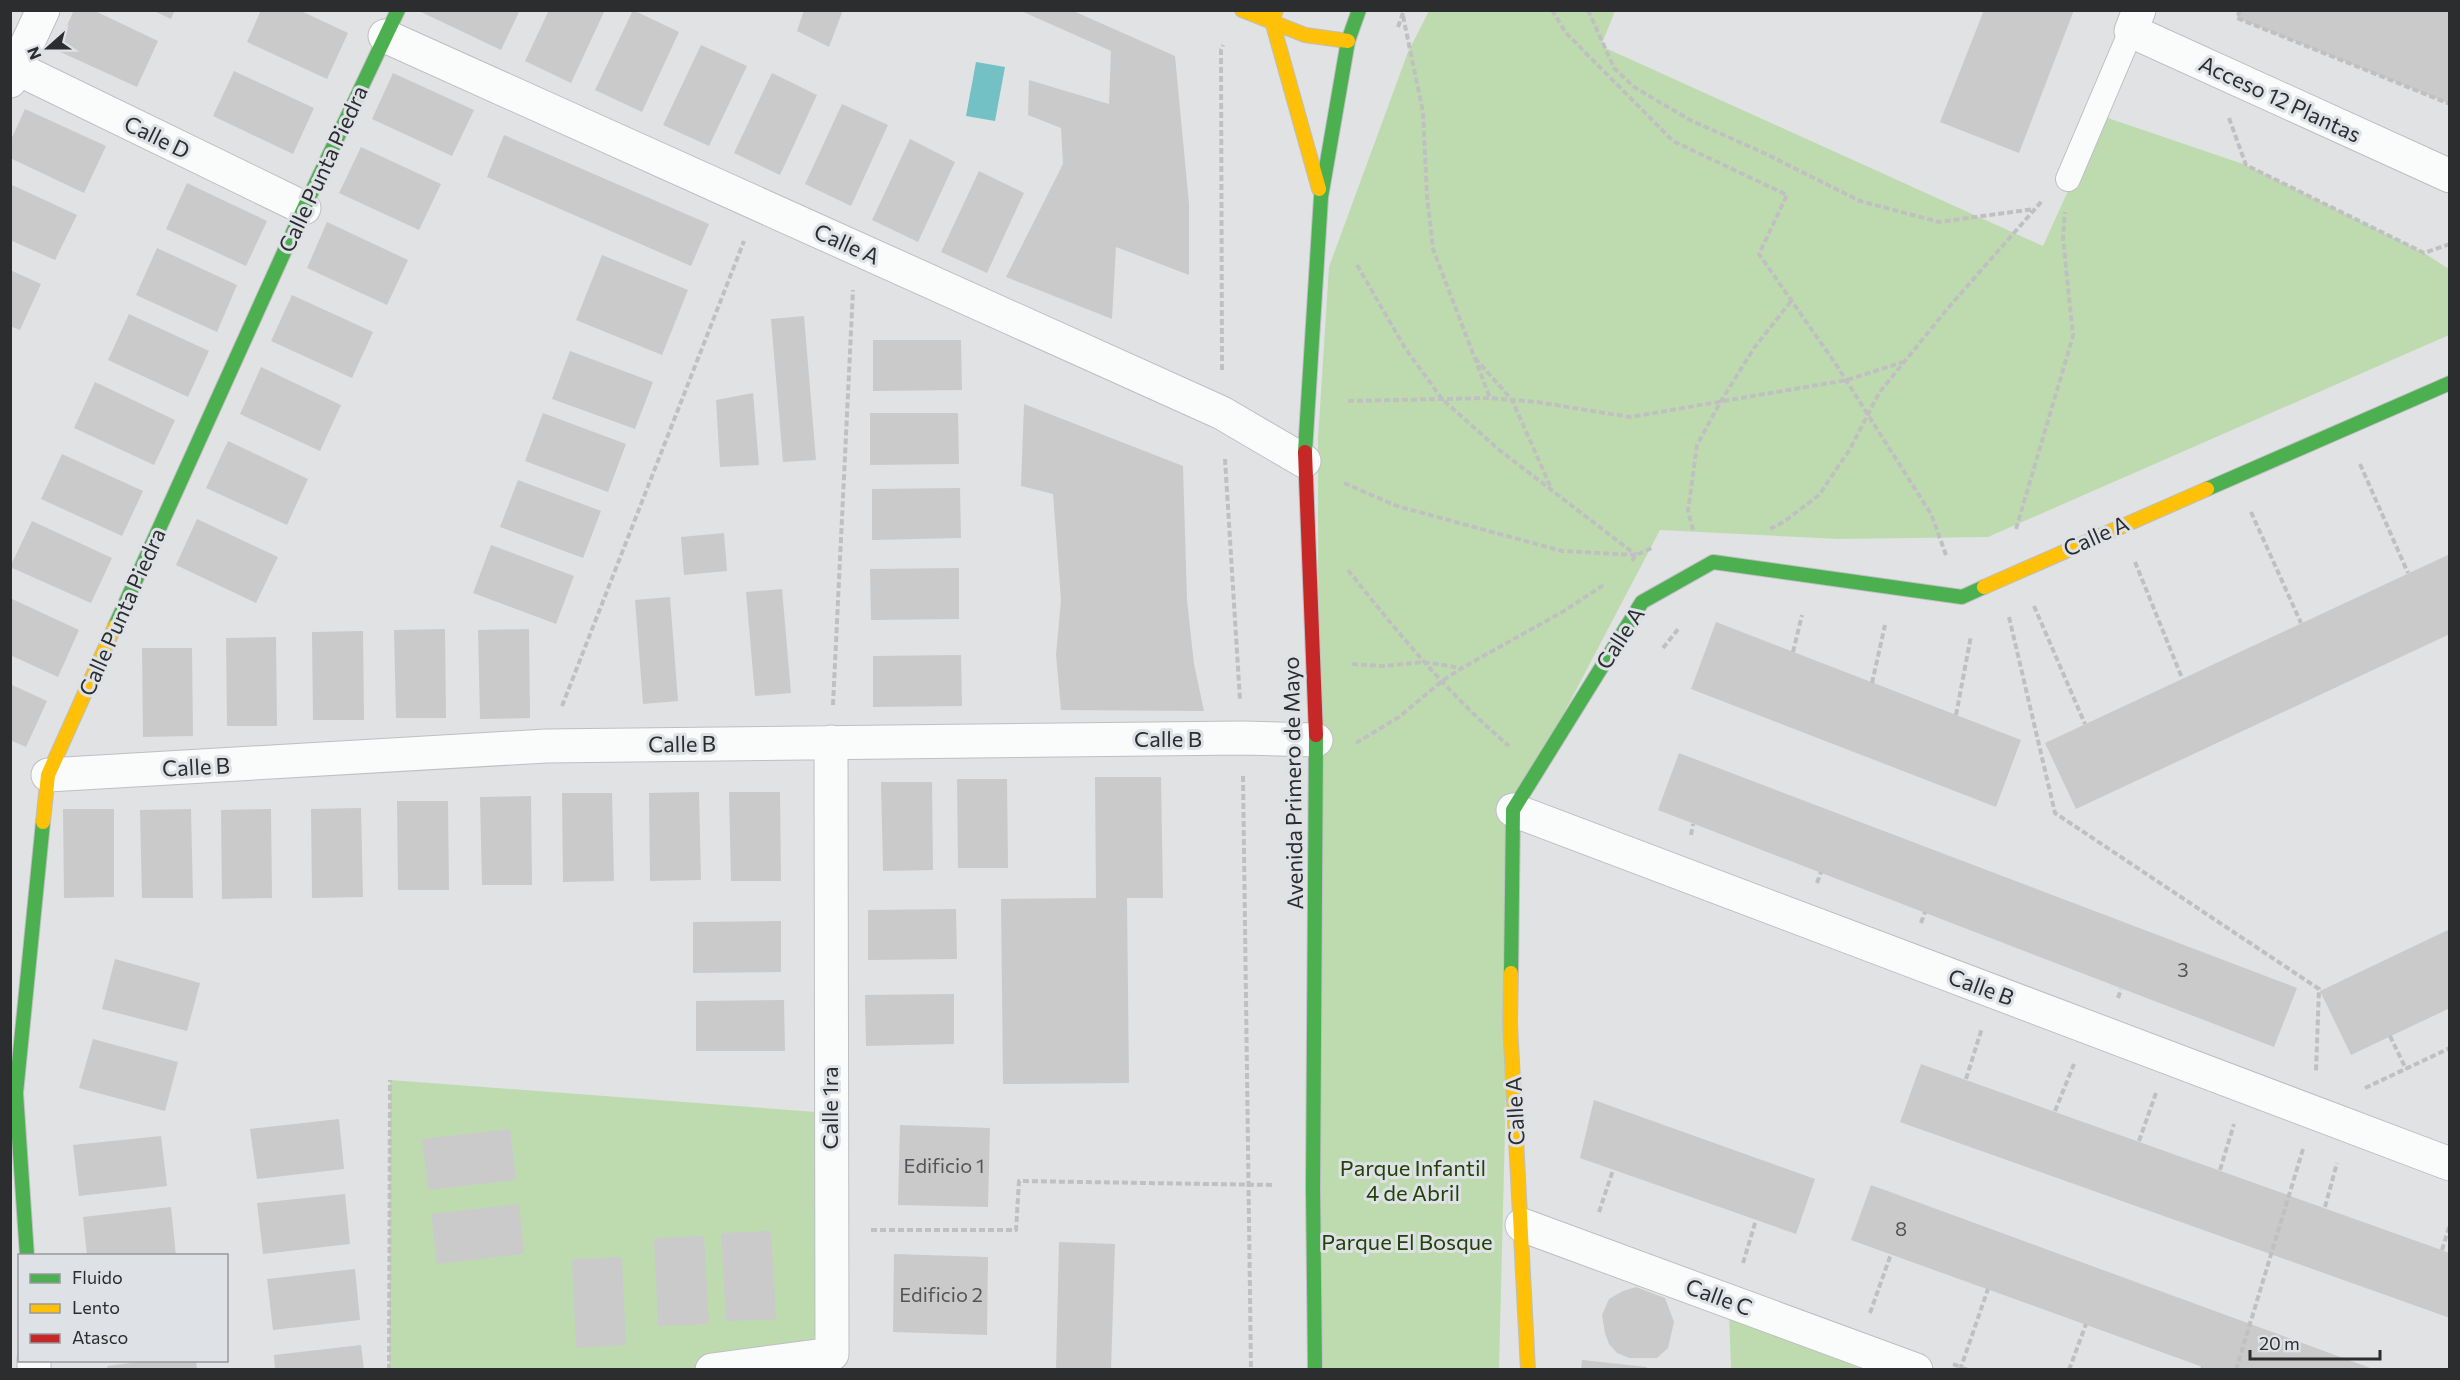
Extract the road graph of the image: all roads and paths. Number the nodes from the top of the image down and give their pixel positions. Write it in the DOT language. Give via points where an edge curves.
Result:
graph roads {
  1 [pos="43,10"];
  2 [pos="1242,10"];
  3 [pos="1359,10"];
  4 [pos="1552,10"];
  5 [pos="1588,10"];
  6 [pos="2240,10"];
  7 [pos="1403,14"];
  8 [pos="1274,16"];
  9 [pos="2135,21"];
  10 [pos="391,23"];
  11 [pos="1226,40"];
  12 [pos="1348,41"];
  13 [pos="2209,66"];
  14 [pos="12,71"];
  15 [pos="2450,104"];
  16 [pos="2450,176"];
  17 [pos="2068,179"];
  18 [pos="1321,197"];
  19 [pos="758,204"];
  20 [pos="304,208"];
  21 [pos="2034,209"];
  22 [pos="2063,238"];
  23 [pos="2450,244"];
  24 [pos="855,248"];
  25 [pos="1354,260"];
  26 [pos="1792,300"];
  27 [pos="1473,355"];
  28 [pos="1906,361"];
  29 [pos="1847,380"];
  30 [pos="2450,383"];
  31 [pos="1490,398"];
  32 [pos="1442,399"];
  33 [pos="1512,400"];
  34 [pos="1344,401"];
  35 [pos="1721,401"];
  36 [pos="1222,413"];
  37 [pos="1867,414"];
  38 [pos="2344,430"];
  39 [pos="1304,461"];
  40 [pos="2236,477"];
  41 [pos="1343,482"];
  42 [pos="1552,491"];
  43 [pos="2121,525"];
  44 [pos="1768,530"];
  45 [pos="1693,531"];
  46 [pos="1704,532"];
  47 [pos="1683,535"];
  48 [pos="1655,547"];
  49 [pos="1636,555"];
  50 [pos="1630,563"];
  51 [pos="1347,569"];
  52 [pos="2019,571"];
  53 [pos="2408,573"];
  54 [pos="2001,579"];
  55 [pos="1608,582"];
  56 [pos="1894,587"];
  57 [pos="1980,590"];
  58 [pos="1962,597"];
  59 [pos="2301,623"];
  60 [pos="1424,662"];
  61 [pos="1344,664"];
  62 [pos="1462,668"];
  63 [pos="2182,678"];
  64 [pos="1442,681"];
  65 [pos="1872,683"];
  66 [pos="1956,715"];
  67 [pos="2085,724"];
  68 [pos="1242,738"];
  69 [pos="1316,740"];
  70 [pos="831,742"];
  71 [pos="546,746"];
  72 [pos="1351,746"];
  73 [pos="1514,751"];
  74 [pos="48,776"];
  75 [pos="1513,810"];
  76 [pos="1993,990"];
  77 [pos="2088,1026"];
  78 [pos="2390,1036"];
  79 [pos="2169,1057"];
  80 [pos="2406,1069"];
  81 [pos="1966,1079"];
  82 [pos="390,1080"];
  83 [pos="2247,1087"];
  84 [pos="13,1092"];
  85 [pos="2055,1111"];
  86 [pos="2314,1112"];
  87 [pos="2139,1141"];
  88 [pos="2450,1164"];
  89 [pos="2220,1170"];
  90 [pos="1248,1183"];
  91 [pos="1313,1188"];
  92 [pos="1756,1220"];
  93 [pos="2450,1224"];
  94 [pos="1522,1225"];
  95 [pos="831,1230"];
  96 [pos="2442,1250"];
  97 [pos="27,1254"];
  98 [pos="1891,1254"];
  99 [pos="1988,1289"];
  100 [pos="1731,1301"];
  101 [pos="1868,1320"];
  102 [pos="2085,1324"];
  103 [pos="389,1370"];
  104 [pos="712,1370"];
  105 [pos="1251,1370"];
  106 [pos="1315,1370"];
  107 [pos="1528,1370"];
  108 [pos="1916,1370"];
  109 [pos="1960,1370"];
  110 [pos="2069,1370"];
  111 [pos="2236,1370"];
  1 -- 14 [label="street"];
  2 -- 8 [label="street"];
  3 -- 12 [label="street, Avenida Primero de Mayo"];
  4 -- 26 [label="path" via="1566,33 1673,141 1787,195 1760,254"];
  5 -- 21 [label="path" via="1614,68 1634,87 1690,120 1860,201 1939,222"];
  6 -- 15 [label="path" via="2237,18"];
  7 -- 27 [label="path" via="1423,112 1433,249"];
  8 -- 12 [label="street" via="1305,35"];
  8 -- 18 [label="street, Avenida Primero de Mayo"];
  9 -- 13 [label="street, Acceso 12 Plantas"];
  9 -- 17 [label="lane"];
  10 -- 19 [label="street, Calle A"];
  10 -- 20 [label="street, Calle Punta Piedra"];
  11 -- 36 [label="path" via="1221,50"];
  12 -- 18 [label="street, Avenida Primero de Mayo"];
  13 -- 16 [label="street, Acceso 12 Plantas"];
  13 -- 23 [label="path" via="2246,165 2424,253"];
  14 -- 20 [label="street, Calle D"];
  17 -- 21 [label="path"];
  18 -- 39 [label="street, Avenida Primero de Mayo"];
  19 -- 24 [label="street, Calle A"];
  19 -- 71 [label="path"];
  20 -- 74 [label="street, Calle Punta Piedra"];
  21 -- 28 [label="path"];
  22 -- 54 [label="path" via="2073,336"];
  24 -- 36 [label="street, Calle A"];
  24 -- 70 [label="path"];
  25 -- 32 [label="path" via="1405,348"];
  26 -- 29 [label="path"];
  26 -- 35 [label="path" via="1754,348"];
  27 -- 31 [label="path"];
  27 -- 33 [label="path"];
  28 -- 29 [label="path"];
  28 -- 37 [label="path"];
  29 -- 35 [label="path"];
  29 -- 37 [label="path"];
  30 -- 38 [label="street, Calle A"];
  31 -- 32 [label="path"];
  31 -- 33 [label="path"];
  32 -- 34 [label="path"];
  32 -- 42 [label="path"];
  33 -- 35 [label="path" via="1630,417"];
  33 -- 42 [label="path"];
  35 -- 45 [label="path" via="1697,445 1688,511"];
  36 -- 39 [label="street, Calle A"];
  36 -- 68 [label="path"];
  37 -- 44 [label="path" via="1850,449 1819,495"];
  37 -- 58 [label="path" via="1930,514"];
  38 -- 40 [label="street, Calle A"];
  38 -- 53 [label="path"];
  39 -- 69 [label="street, Avenida Primero de Mayo"];
  40 -- 43 [label="street, Calle A"];
  40 -- 59 [label="path"];
  41 -- 49 [label="path" via="1397,506 1562,551"];
  42 -- 49 [label="path"];
  43 -- 52 [label="street, Calle A"];
  43 -- 63 [label="path"];
  45 -- 46 [label="path"];
  45 -- 47 [label="path"];
  48 -- 49 [label="path"];
  49 -- 50 [label="path"];
  51 -- 60 [label="path"];
  52 -- 54 [label="street, Calle A"];
  52 -- 67 [label="path"];
  54 -- 57 [label="street, Calle A"];
  54 -- 86 [label="path" via="2055,813 2319,989"];
  55 -- 62 [label="path"];
  56 -- 58 [label="street, Calle A"];
  56 -- 65 [label="path"];
  56 -- 75 [label="street, Calle A" via="1713,562 1642,602"];
  57 -- 58 [label="street, Calle A"];
  57 -- 66 [label="path"];
  60 -- 61 [label="path"];
  60 -- 62 [label="path"];
  60 -- 64 [label="path"];
  62 -- 64 [label="path"];
  64 -- 72 [label="path" via="1399,717"];
  64 -- 73 [label="path"];
  68 -- 69 [label="street, Calle B"];
  68 -- 70 [label="street, Calle B"];
  68 -- 90 [label="path"];
  69 -- 91 [label="street, Avenida Primero de Mayo"];
  70 -- 71 [label="street, Calle B"];
  70 -- 95 [label="street, Calle 1ra"];
  71 -- 74 [label="street, Calle B"];
  74 -- 84 [label="street, Calle Punta Piedra"];
  75 -- 76 [label="street, Calle B"];
  75 -- 94 [label="street, Calle A" via="1510,1023"];
  76 -- 77 [label="street, Calle B"];
  76 -- 81 [label="path"];
  77 -- 79 [label="street, Calle B"];
  77 -- 85 [label="path"];
  78 -- 80 [label="path"];
  79 -- 83 [label="street, Calle B"];
  79 -- 87 [label="path"];
  82 -- 103 [label="path"];
  83 -- 86 [label="street, Calle B"];
  83 -- 89 [label="path"];
  84 -- 97 [label="street, Calle Punta Piedra"];
  86 -- 88 [label="street, Calle B"];
  86 -- 111 [label="path"];
  90 -- 91 [label="path"];
  90 -- 95 [label="path" via="1019,1181 1016,1230"];
  90 -- 105 [label="path"];
  91 -- 106 [label="street, Avenida Primero de Mayo"];
  92 -- 100 [label="path"];
  93 -- 96 [label="path"];
  94 -- 100 [label="street, Calle C"];
  94 -- 107 [label="street, Calle A"];
  95 -- 104 [label="street, Calle 1ra" via="831,1354"];
  98 -- 101 [label="path"];
  99 -- 109 [label="path"];
  100 -- 108 [label="street, Calle C"];
  102 -- 110 [label="path"];
}
